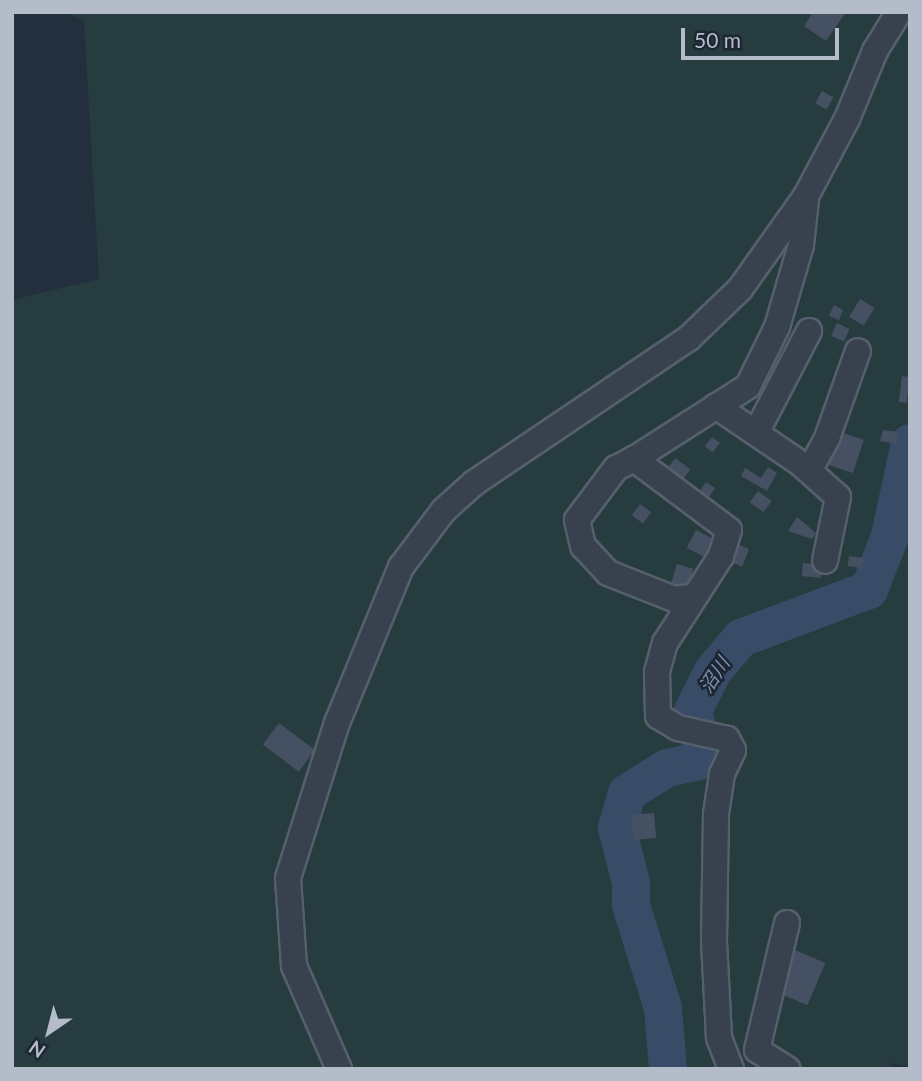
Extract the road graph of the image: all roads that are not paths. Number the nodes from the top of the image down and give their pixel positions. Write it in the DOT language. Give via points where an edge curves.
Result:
graph roads {
  1 [pos="899,12"];
  2 [pos="806,196"];
  3 [pos="809,331"];
  4 [pos="858,351"];
  5 [pos="716,406"];
  6 [pos="756,433"];
  7 [pos="634,459"];
  8 [pos="809,471"];
  9 [pos="825,561"];
  10 [pos="691,597"];
  11 [pos="787,923"];
  12 [pos="757,1059"];
  13 [pos="339,1069"];
  14 [pos="731,1069"];
  15 [pos="788,1069"];
  1 -- 2 [label="street" via="875,51 847,119"];
  2 -- 5 [label="street" via="801,245 777,327 748,386"];
  2 -- 13 [label="street" via="740,289 689,338 474,483 443,510 401,567 337,723 288,878 294,966"];
  3 -- 6 [label="street"];
  4 -- 8 [label="street" via="827,438"];
  5 -- 6 [label="street"];
  5 -- 7 [label="street"];
  6 -- 8 [label="street"];
  7 -- 10 [label="street" via="729,530 721,556"];
  7 -- 10 [label="street" via="616,468 577,520 583,546 608,573 674,599"];
  8 -- 9 [label="street" via="838,497"];
  10 -- 14 [label="street" via="665,643 657,672 657,716 678,728 727,739 733,750 722,774 716,814 714,941 719,1037"];
  11 -- 12 [label="street"];
  12 -- 15 [label="street"];
}
